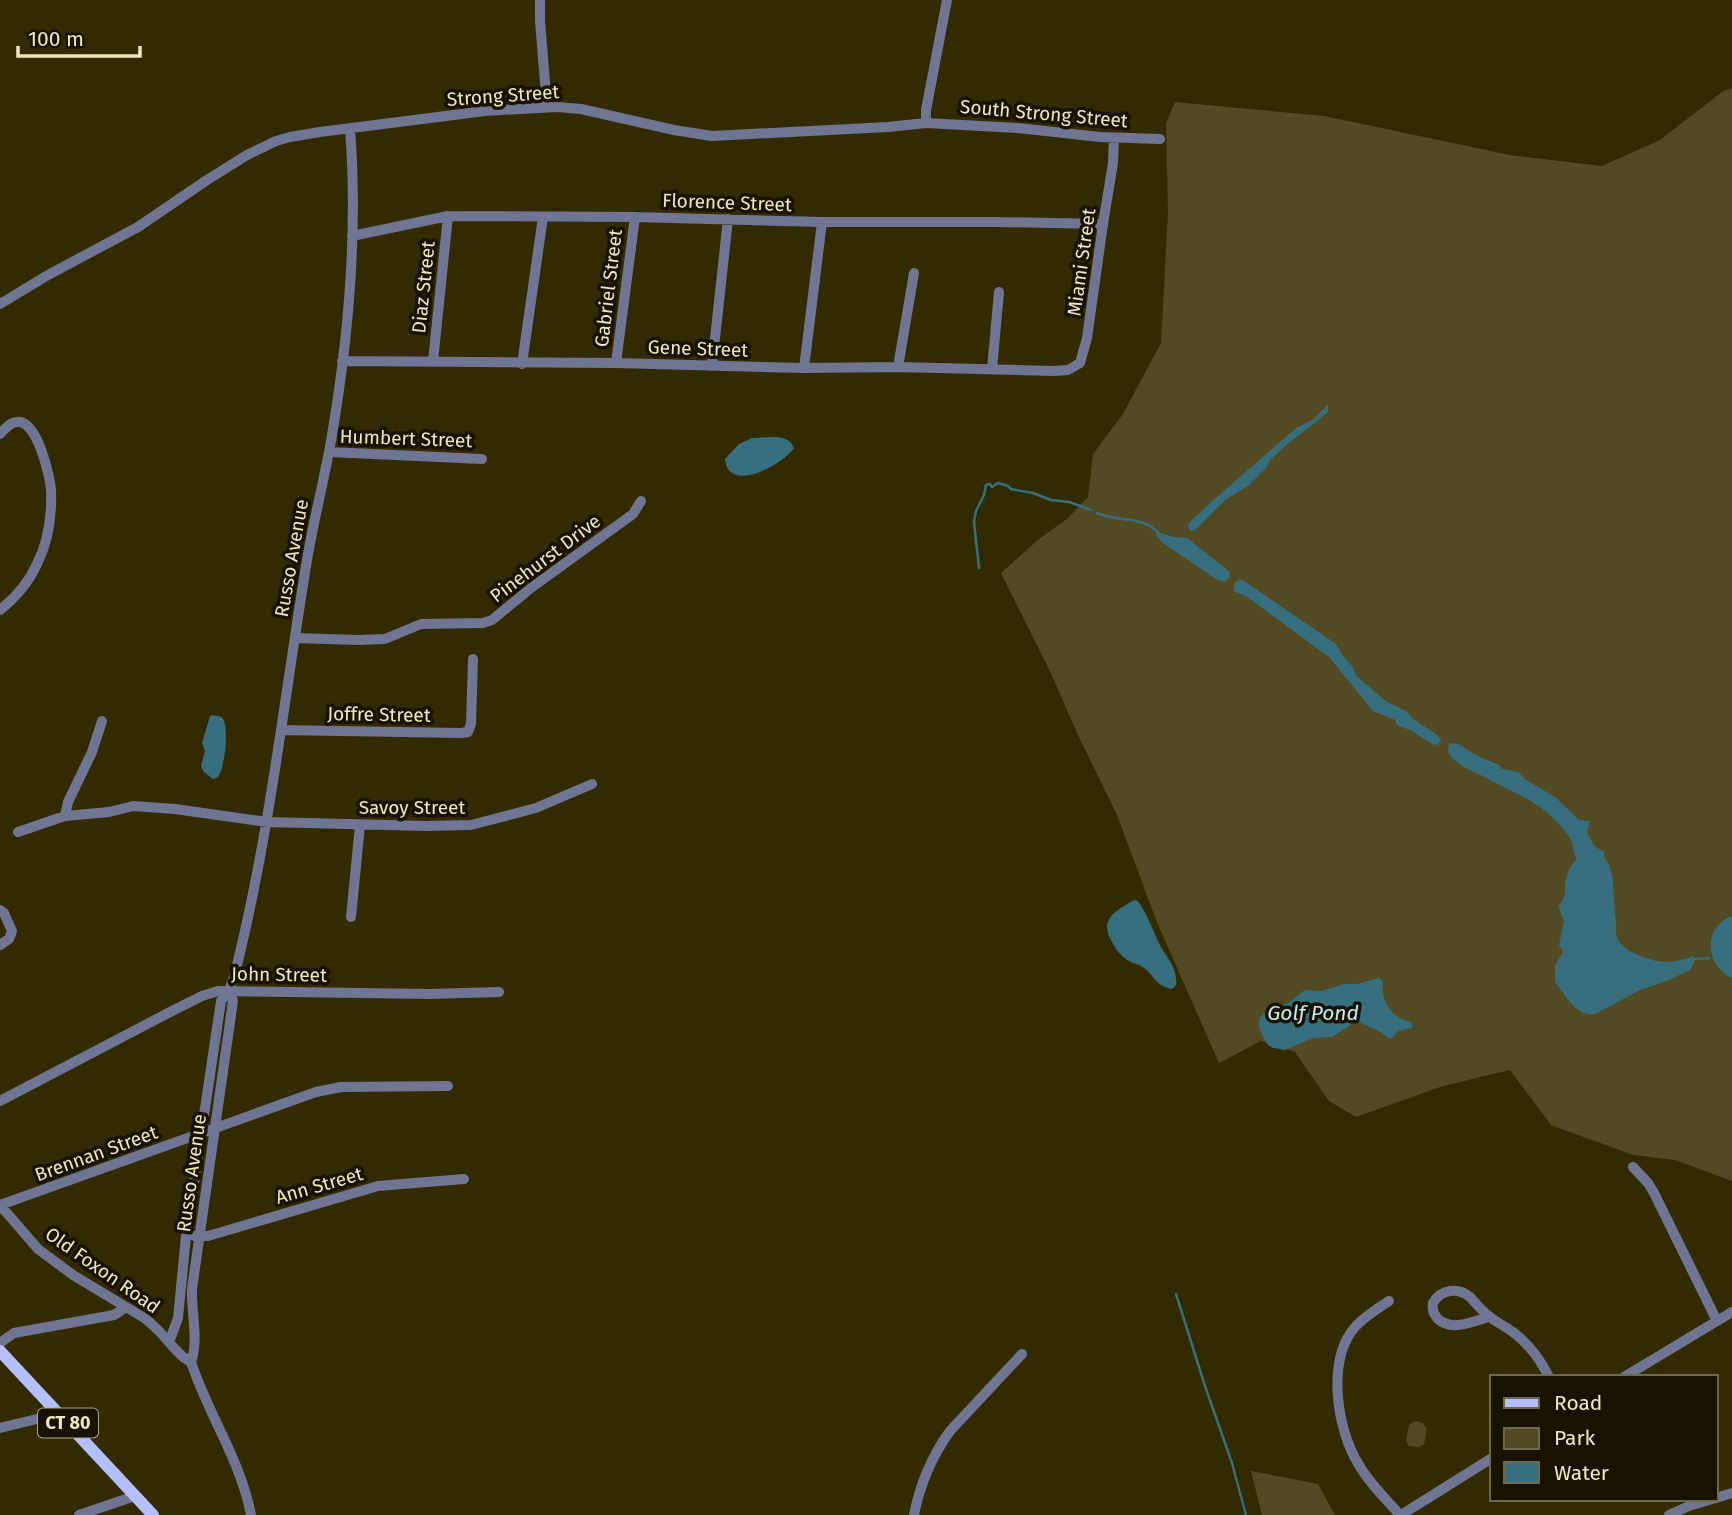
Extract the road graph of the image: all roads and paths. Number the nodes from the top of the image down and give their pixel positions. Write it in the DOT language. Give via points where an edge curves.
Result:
graph roads {
  1 [pos="540,0"];
  2 [pos="947,0"];
  3 [pos="547,107"];
  4 [pos="926,122"];
  5 [pos="350,129"];
  6 [pos="1114,138"];
  7 [pos="1160,139"];
  8 [pos="448,216"];
  9 [pos="543,217"];
  10 [pos="635,217"];
  11 [pos="728,219"];
  12 [pos="822,222"];
  13 [pos="1103,224"];
  14 [pos="352,236"];
  15 [pos="914,273"];
  16 [pos="999,292"];
  17 [pos="0,304"];
  18 [pos="342,361"];
  19 [pos="433,361"];
  20 [pos="616,363"];
  21 [pos="522,364"];
  22 [pos="712,366"];
  23 [pos="898,367"];
  24 [pos="804,368"];
  25 [pos="992,369"];
  26 [pos="1054,371"];
  27 [pos="0,434"];
  28 [pos="329,452"];
  29 [pos="482,459"];
  30 [pos="641,501"];
  31 [pos="0,610"];
  32 [pos="295,638"];
  33 [pos="473,659"];
  34 [pos="102,721"];
  35 [pos="281,730"];
  36 [pos="592,784"];
  37 [pos="65,816"];
  38 [pos="267,822"];
  39 [pos="360,825"];
  40 [pos="18,832"];
  41 [pos="0,910"];
  42 [pos="351,917"];
  43 [pos="0,945"];
  44 [pos="229,990"];
  45 [pos="499,992"];
  46 [pos="448,1086"];
  47 [pos="0,1101"];
  48 [pos="215,1129"];
  49 [pos="202,1134"];
  50 [pos="1633,1167"];
  51 [pos="464,1179"];
  52 [pos="0,1205"];
  53 [pos="186,1236"];
  54 [pos="199,1237"];
  55 [pos="1389,1301"];
  56 [pos="126,1307"];
  57 [pos="1732,1312"];
  58 [pos="1489,1317"];
  59 [pos="1717,1321"];
  60 [pos="167,1340"];
  61 [pos="0,1343"];
  62 [pos="0,1351"];
  63 [pos="1022,1354"];
  64 [pos="191,1362"];
  65 [pos="1548,1375"];
  66 [pos="1627,1375"];
  67 [pos="54,1409"];
  68 [pos="0,1428"];
  69 [pos="1490,1459"];
  70 [pos="135,1496"];
  71 [pos="1707,1501"];
  72 [pos="79,1515"];
  73 [pos="153,1515"];
  74 [pos="251,1515"];
  75 [pos="914,1515"];
  76 [pos="1400,1515"];
  77 [pos="1669,1515"];
  1 -- 3 [label="street"];
  2 -- 4 [label="street"];
  3 -- 4 [label="street, Strong Street" via="581,109 712,136"];
  3 -- 5 [label="street, Strong Street"];
  4 -- 6 [label="street, South Strong Street"];
  5 -- 14 [label="street, Russo Avenue"];
  5 -- 17 [label="street, Strong Street" via="266,145 138,227"];
  6 -- 7 [label="street, South Strong Street"];
  6 -- 13 [label="street, Miami Street"];
  8 -- 9 [label="street, Florence Street"];
  8 -- 14 [label="street, Florence Street"];
  8 -- 19 [label="street, Diaz Street"];
  9 -- 10 [label="street, Florence Street"];
  9 -- 21 [label="street"];
  10 -- 11 [label="street, Florence Street"];
  10 -- 20 [label="street, Gabriel Street"];
  11 -- 12 [label="street, Florence Street"];
  11 -- 22 [label="street"];
  12 -- 13 [label="street, Florence Street"];
  12 -- 24 [label="street"];
  13 -- 26 [label="street, Miami Street" via="1083,355 1073,368"];
  14 -- 18 [label="street, Russo Avenue"];
  15 -- 23 [label="street"];
  16 -- 25 [label="street"];
  18 -- 19 [label="street, Gene Street"];
  18 -- 28 [label="street, Russo Avenue"];
  19 -- 21 [label="street, Gene Street"];
  20 -- 21 [label="street, Gene Street"];
  20 -- 22 [label="street, Gene Street"];
  22 -- 24 [label="street, Gene Street"];
  23 -- 24 [label="street, Gene Street"];
  23 -- 25 [label="street, Gene Street"];
  25 -- 26 [label="street, Gene Street"];
  27 -- 31 [label="street" via="15,422 28,426 46,461 51,498 37,564"];
  28 -- 29 [label="street, Humbert Street"];
  28 -- 32 [label="street, Russo Avenue"];
  30 -- 32 [label="street, Pinehurst Drive" via="633,514 492,620 421,624 385,639"];
  32 -- 35 [label="street, Russo Avenue"];
  33 -- 35 [label="street, Joffre Street" via="468,732"];
  34 -- 37 [label="street"];
  35 -- 38 [label="street, Russo Avenue"];
  36 -- 39 [label="street, Savoy Street" via="536,808 471,825"];
  37 -- 38 [label="street, Savoy Street" via="133,806"];
  37 -- 40 [label="street, Savoy Street"];
  38 -- 39 [label="street, Savoy Street"];
  38 -- 44 [label="street, Russo Avenue"];
  39 -- 42 [label="street"];
  41 -- 43 [label="street" via="12,931"];
  44 -- 45 [label="street, John Street"];
  44 -- 47 [label="street, John Street" via="202,996"];
  44 -- 48 [label="street, Russo Avenue" via="233,1000"];
  44 -- 49 [label="street, Russo Avenue" via="221,1000"];
  46 -- 48 [label="street, Brennan Street" via="341,1087"];
  48 -- 49 [label="street, Brennan Street"];
  48 -- 54 [label="street, Russo Avenue"];
  49 -- 52 [label="street, Brennan Street"];
  49 -- 53 [label="street, Russo Avenue"];
  50 -- 59 [label="street" via="1654,1193"];
  51 -- 54 [label="street, Ann Street" via="378,1186"];
  52 -- 56 [label="street, Old Foxon Road" via="51,1259"];
  53 -- 54 [label="street, Ann Street"];
  53 -- 60 [label="street, Russo Avenue" via="177,1318"];
  54 -- 64 [label="street, Russo Avenue" via="192,1289 195,1352"];
  55 -- 76 [label="street" via="1354,1328 1342,1351 1338,1382 1340,1417 1348,1444 1358,1465"];
  56 -- 60 [label="street, Old Foxon Road"];
  56 -- 61 [label="street" via="114,1315 14,1333"];
  57 -- 59 [label="street"];
  58 -- 58 [label="street" via="1458,1291 1447,1291 1433,1303 1434,1315 1451,1326"];
  58 -- 65 [label="street" via="1522,1340"];
  59 -- 66 [label="street"];
  60 -- 64 [label="street, Old Foxon Road"];
  62 -- 67 [label="main road, CT 80"];
  63 -- 75 [label="street" via="940,1444 923,1480"];
  64 -- 74 [label="street, Old Foxon Road" via="240,1475"];
  67 -- 68 [label="street" via="41,1418"];
  67 -- 70 [label="main road, CT 80"];
  69 -- 76 [label="street"];
  70 -- 72 [label="street"];
  70 -- 73 [label="main road, CT 80"];
  71 -- 77 [label="street"];
}
